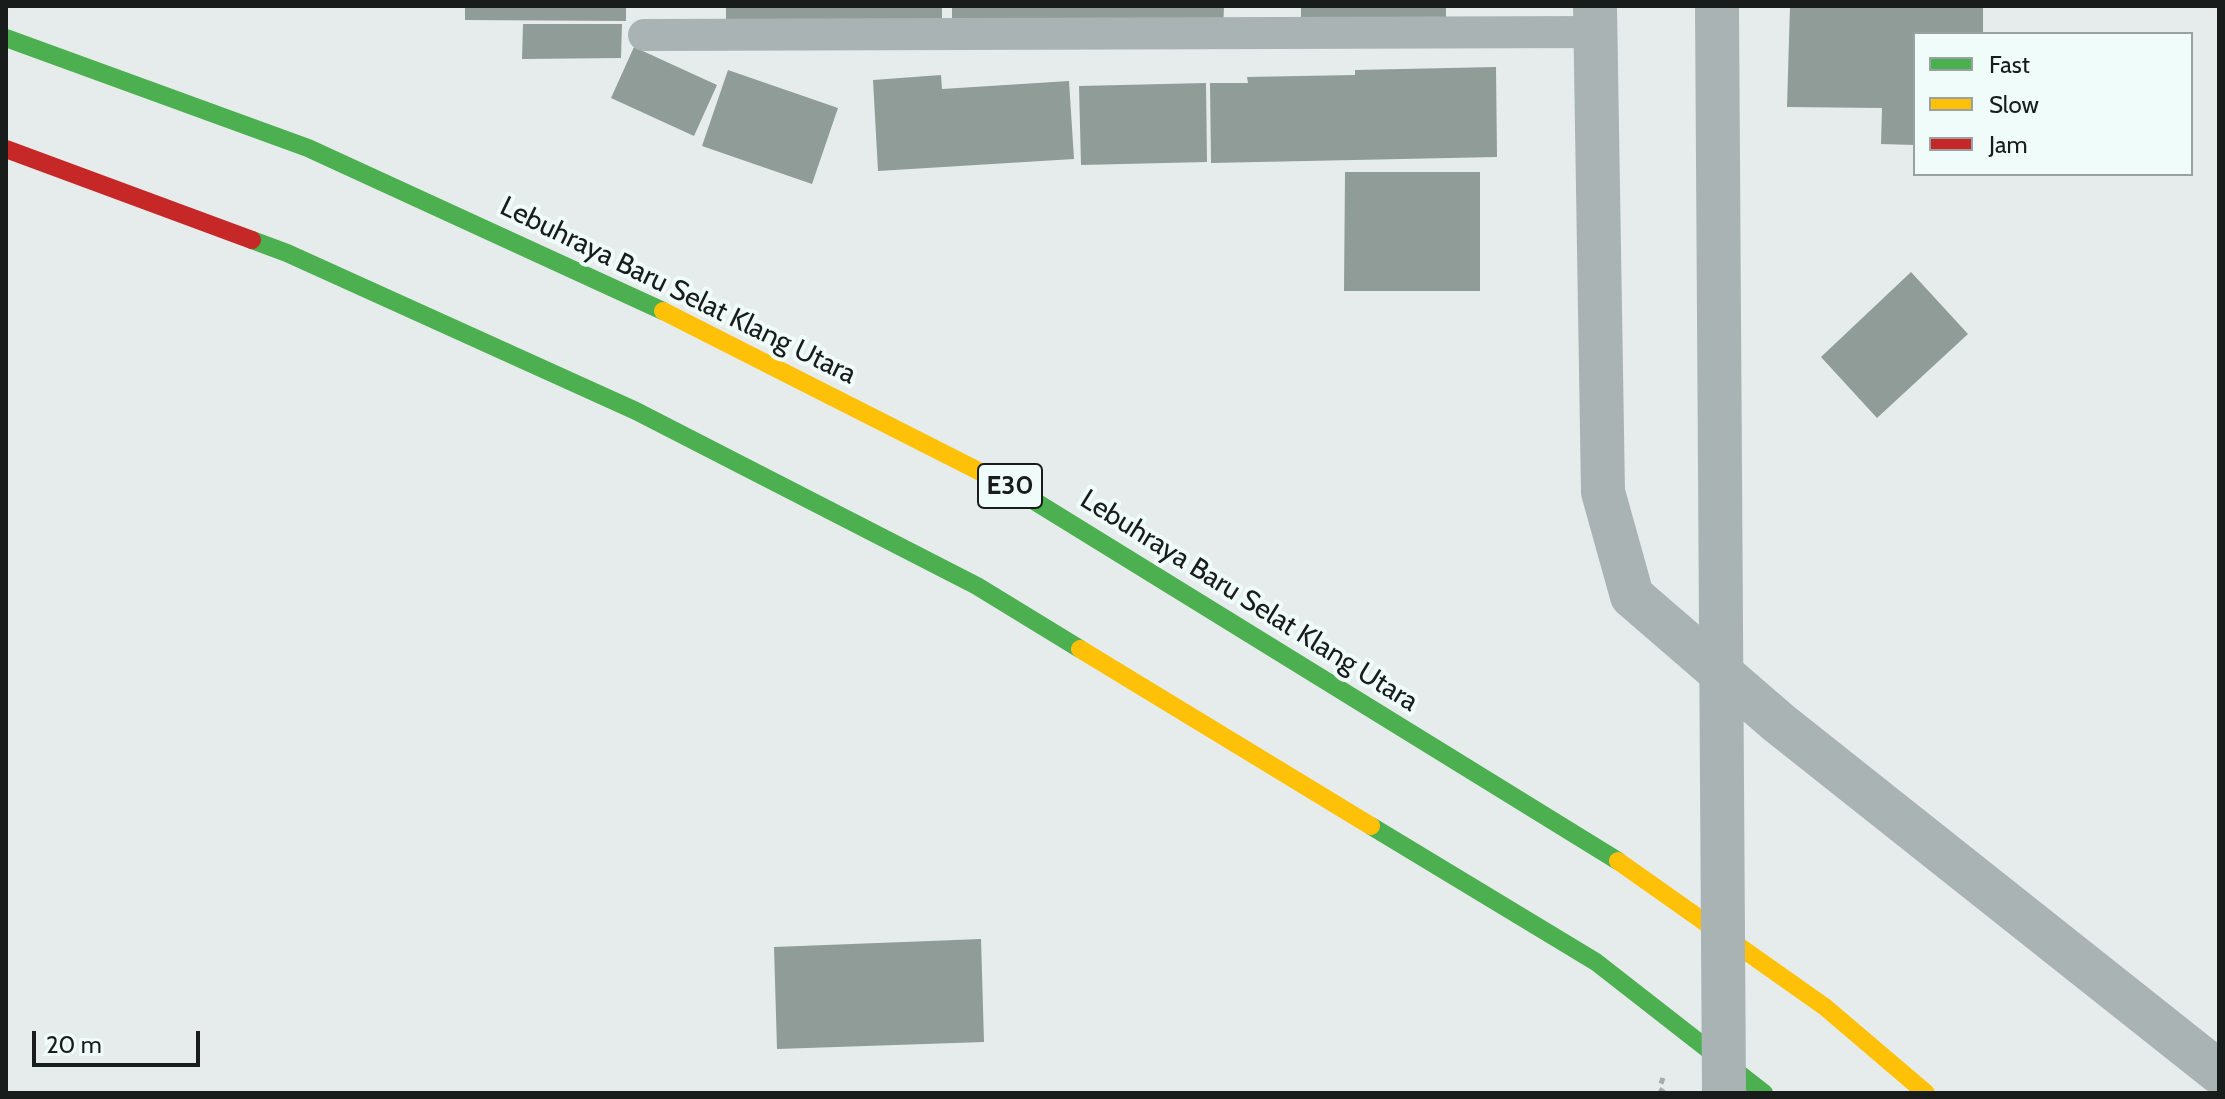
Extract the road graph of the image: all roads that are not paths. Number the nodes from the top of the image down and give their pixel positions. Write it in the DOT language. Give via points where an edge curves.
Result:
graph roads {
  1 [pos="1717,6"];
  2 [pos="1595,19"];
  3 [pos="644,35"];
  4 [pos="6,38"];
  5 [pos="6,149"];
  6 [pos="2219,1072"];
  7 [pos="1724,1093"];
  8 [pos="1764,1093"];
  9 [pos="1926,1093"];
  1 -- 7 [label="street, bridge"];
  2 -- 3 [label="lane"];
  2 -- 6 [label="street" via="1603,492 1632,596 1779,723"];
  4 -- 9 [label="highway, Lebuhraya Baru Selat Klang Utara / E30" via="308,148 663,311 1008,485 1627,867 1825,1007"];
  5 -- 8 [label="highway" via="287,253 636,411 977,586 1596,962"];
}
